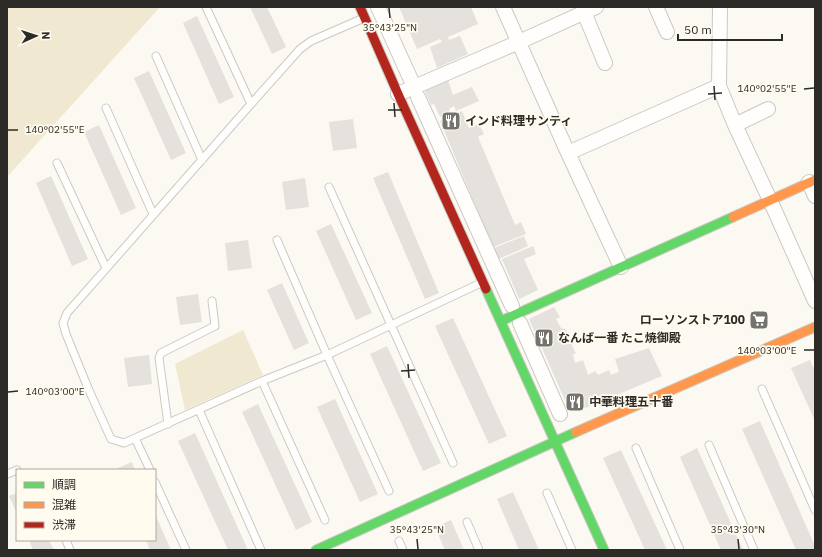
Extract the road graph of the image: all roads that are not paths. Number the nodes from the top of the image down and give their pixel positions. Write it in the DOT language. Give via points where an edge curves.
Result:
graph roads {
  1 [pos="206,7"];
  2 [pos="360,7"];
  3 [pos="378,7"];
  4 [pos="503,7"];
  5 [pos="656,7"];
  6 [pos="720,7"];
  7 [pos="590,10"];
  8 [pos="365,17"];
  9 [pos="667,32"];
  10 [pos="519,42"];
  11 [pos="156,56"];
  12 [pos="605,63"];
  13 [pos="411,80"];
  14 [pos="719,86"];
  15 [pos="398,94"];
  16 [pos="418,97"];
  17 [pos="251,104"];
  18 [pos="106,108"];
  19 [pos="768,109"];
  20 [pos="735,125"];
  21 [pos="568,153"];
  22 [pos="202,160"];
  23 [pos="57,163"];
  24 [pos="812,181"];
  25 [pos="329,187"];
  26 [pos="815,196"];
  27 [pos="770,200"];
  28 [pos="153,214"];
  29 [pos="277,240"];
  30 [pos="620,267"];
  31 [pos="106,268"];
  32 [pos="483,282"];
  33 [pos="212,301"];
  34 [pos="815,301"];
  35 [pos="512,306"];
  36 [pos="501,321"];
  37 [pos="520,323"];
  38 [pos="391,325"];
  39 [pos="815,327"];
  40 [pos="327,354"];
  41 [pos="262,381"];
  42 [pos="762,389"];
  43 [pos="199,410"];
  44 [pos="560,414"];
  45 [pos="168,424"];
  46 [pos="135,438"];
  47 [pos="555,442"];
  48 [pos="709,445"];
  49 [pos="636,448"];
  50 [pos="453,463"];
  51 [pos="150,469"];
  52 [pos="156,484"];
  53 [pos="389,491"];
  54 [pos="547,492"];
  55 [pos="815,510"];
  56 [pos="326,520"];
  57 [pos="467,522"];
  58 [pos="399,541"];
  59 [pos="186,550"];
  60 [pos="261,550"];
  61 [pos="316,550"];
  62 [pos="403,550"];
  63 [pos="479,550"];
  64 [pos="572,550"];
  65 [pos="604,550"];
  66 [pos="680,550"];
  67 [pos="754,550"];
  1 -- 17 [label="lane"];
  2 -- 8 [label="street"];
  3 -- 13 [label="street"];
  4 -- 10 [label="street"];
  5 -- 9 [label="street"];
  6 -- 14 [label="street"];
  7 -- 10 [label="street"];
  7 -- 12 [label="street"];
  8 -- 15 [label="street"];
  8 -- 17 [label="lane" via="300,49"];
  10 -- 15 [label="street"];
  10 -- 21 [label="street"];
  11 -- 22 [label="lane"];
  14 -- 20 [label="street"];
  14 -- 21 [label="street"];
  15 -- 32 [label="street"];
  16 -- 35 [label="street"];
  17 -- 22 [label="lane"];
  18 -- 28 [label="lane"];
  19 -- 20 [label="street"];
  20 -- 27 [label="street"];
  21 -- 30 [label="street"];
  22 -- 28 [label="lane"];
  23 -- 31 [label="lane"];
  24 -- 26 [label="street"];
  24 -- 27 [label="street"];
  25 -- 38 [label="lane"];
  27 -- 30 [label="street"];
  27 -- 34 [label="street"];
  28 -- 31 [label="lane"];
  29 -- 40 [label="lane"];
  30 -- 36 [label="street"];
  31 -- 46 [label="lane" via="67,313 63,323 111,440 124,443"];
  32 -- 36 [label="street"];
  32 -- 38 [label="lane"];
  33 -- 45 [label="lane" via="215,326 161,353 159,358"];
  36 -- 47 [label="street"];
  37 -- 44 [label="street"];
  38 -- 40 [label="lane"];
  38 -- 50 [label="lane"];
  39 -- 47 [label="street"];
  40 -- 41 [label="lane"];
  40 -- 53 [label="lane"];
  41 -- 43 [label="lane"];
  41 -- 56 [label="lane"];
  42 -- 55 [label="lane"];
  43 -- 45 [label="lane"];
  43 -- 60 [label="lane"];
  45 -- 46 [label="lane"];
  46 -- 51 [label="lane"];
  47 -- 61 [label="street"];
  47 -- 65 [label="street"];
  48 -- 67 [label="lane"];
  49 -- 66 [label="lane"];
  52 -- 59 [label="lane"];
  54 -- 64 [label="lane"];
  57 -- 63 [label="lane"];
  58 -- 62 [label="lane"];
}
